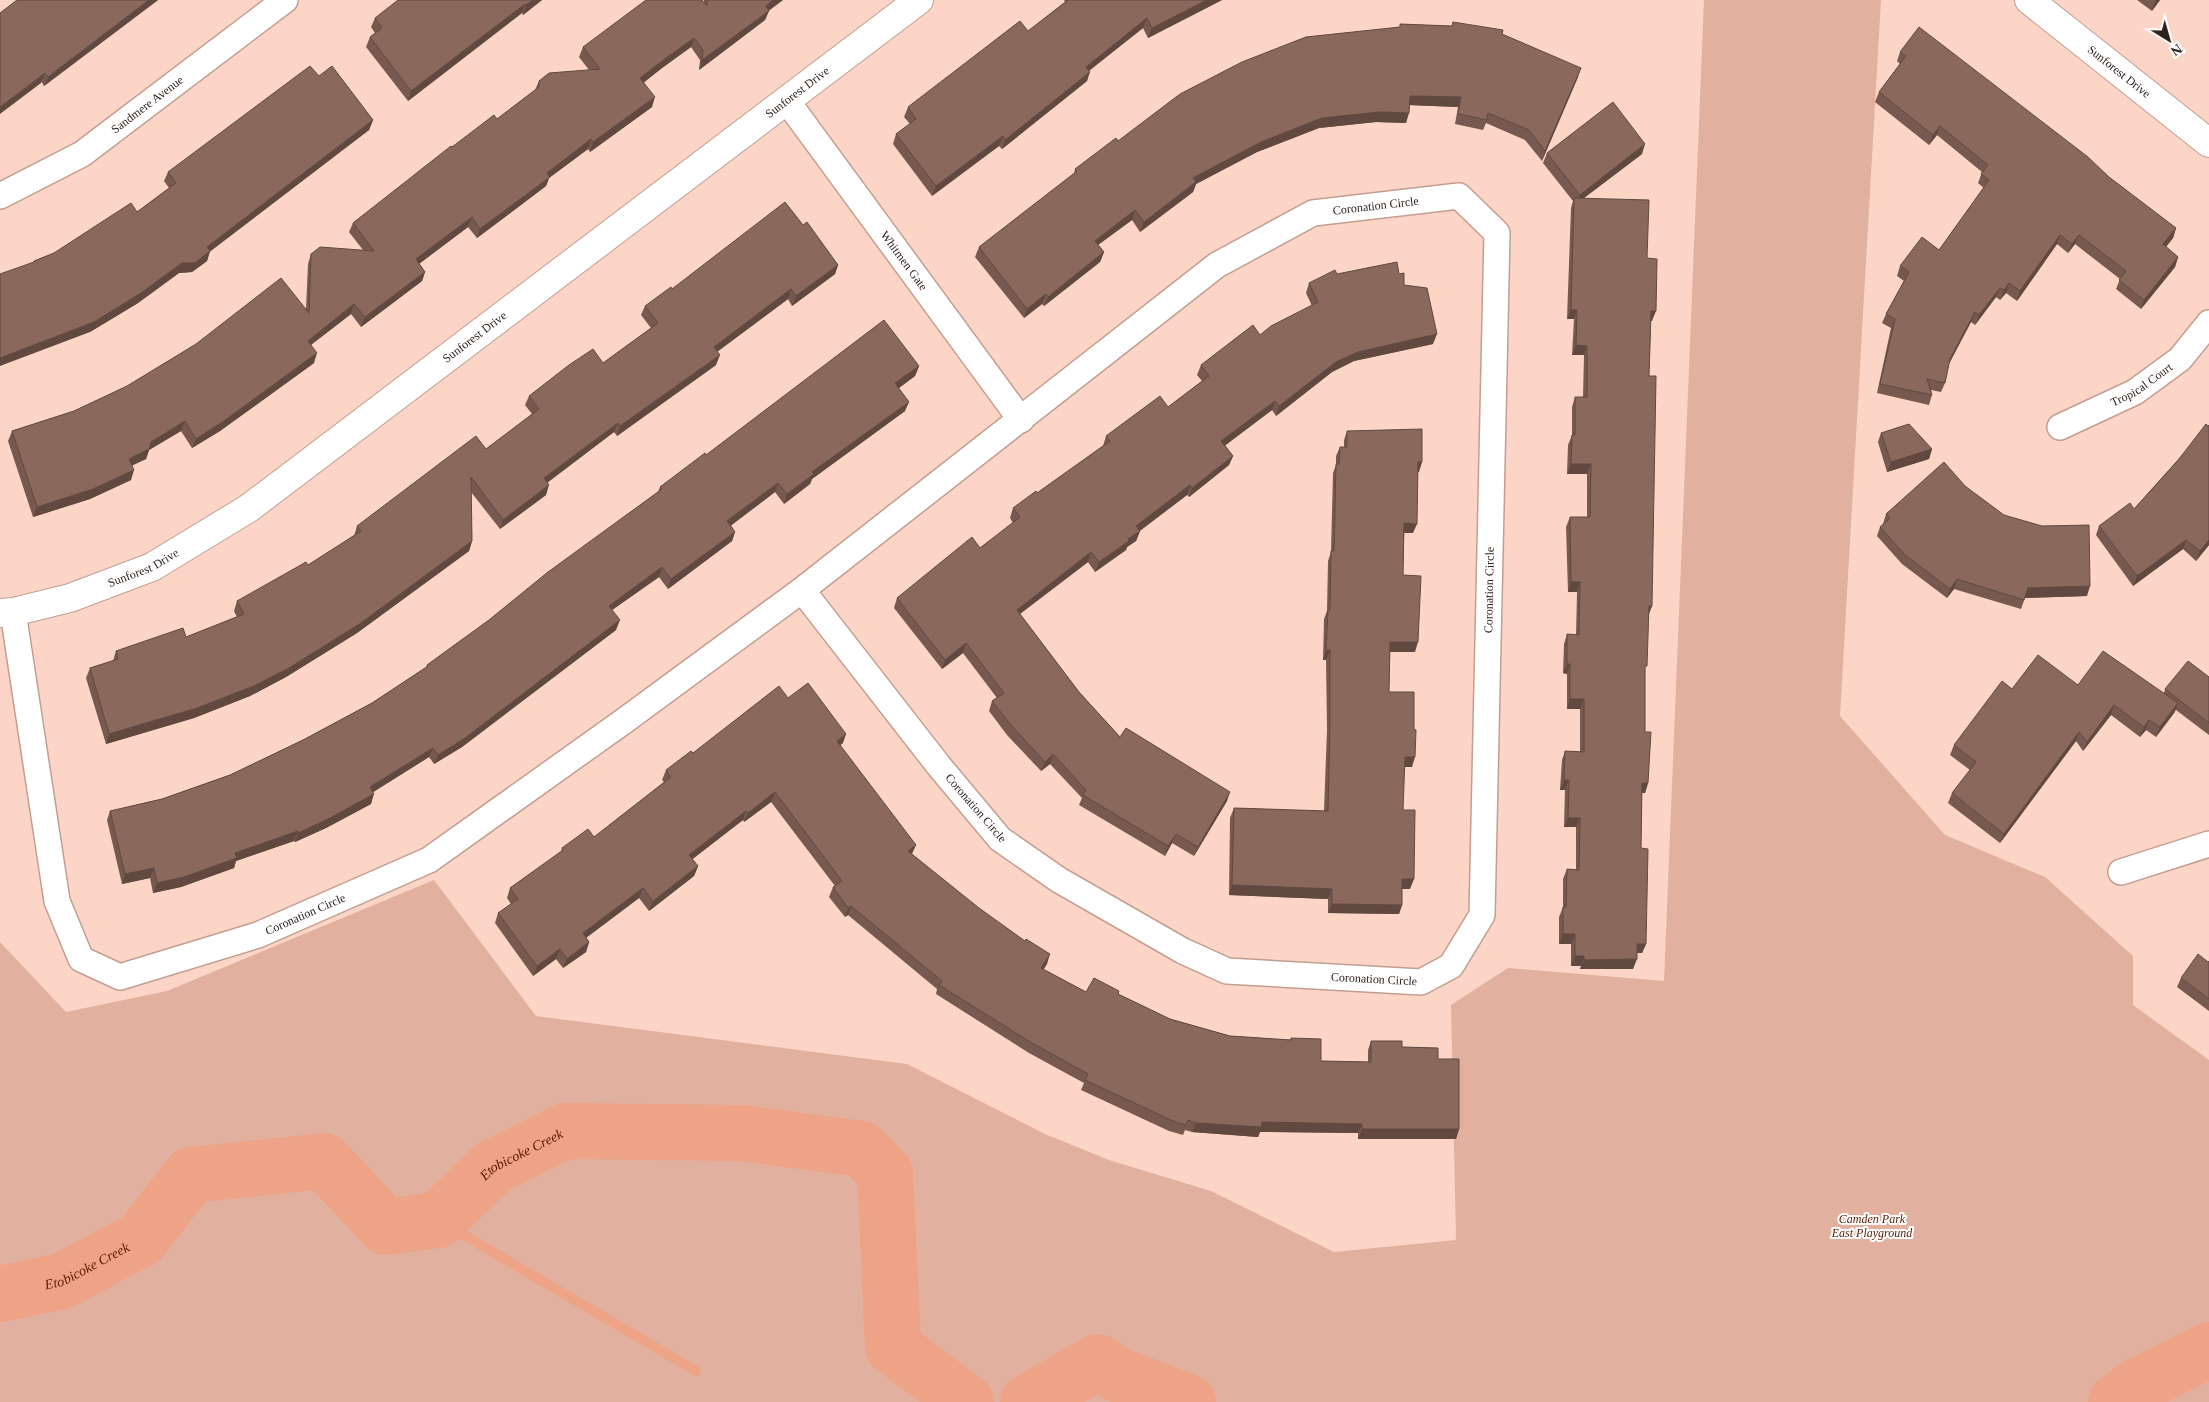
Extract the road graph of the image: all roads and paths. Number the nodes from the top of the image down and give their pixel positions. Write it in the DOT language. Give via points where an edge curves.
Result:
graph roads {
  1 [pos="285,0"];
  2 [pos="919,0"];
  3 [pos="2029,0"];
  4 [pos="787,101"];
  5 [pos="2209,143"];
  6 [pos="0,196"];
  7 [pos="2209,323"];
  8 [pos="1021,420"];
  9 [pos="2060,427"];
  10 [pos="802,590"];
  11 [pos="7,613"];
  12 [pos="2209,844"];
  13 [pos="2121,872"];
  1 -- 6 [label="street, Sandmere Avenue" via="82,154"];
  2 -- 4 [label="street, Sunforest Drive"];
  3 -- 5 [label="street, Sunforest Drive"];
  4 -- 8 [label="street, Whitmen Gate"];
  4 -- 11 [label="street, Sunforest Drive" via="249,508 152,567 70,598"];
  7 -- 9 [label="street, Tropical Court" via="2180,359 2135,392"];
  8 -- 10 [label="street, Coronation Circle"];
  8 -- 10 [label="street, Coronation Circle" via="1217,265 1313,213 1459,196 1497,233 1482,915 1451,966 1421,982 1227,971 1183,951 1059,880 1000,839"];
  10 -- 11 [label="street, Coronation Circle" via="624,722 429,860 258,935 120,977 80,960 57,901"];
  12 -- 13 [label="street"];
}
